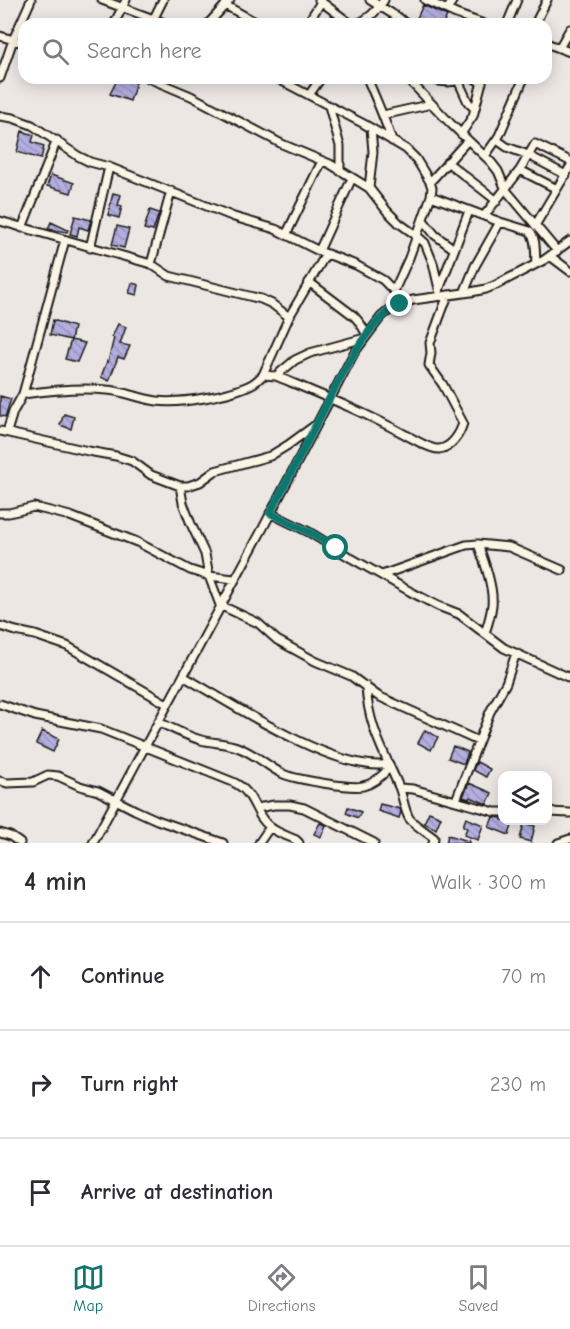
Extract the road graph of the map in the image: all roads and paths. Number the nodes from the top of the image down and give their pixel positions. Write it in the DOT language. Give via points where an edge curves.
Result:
graph roads {
  1 [pos="31,0"];
  2 [pos="102,0"];
  3 [pos="164,0"];
  4 [pos="370,0"];
  5 [pos="425,0"];
  6 [pos="453,0"];
  7 [pos="517,0"];
  8 [pos="547,0"];
  9 [pos="320,1"];
  10 [pos="228,2"];
  11 [pos="382,3"];
  12 [pos="124,4"];
  13 [pos="447,10"];
  14 [pos="23,18"];
  15 [pos="117,18"];
  16 [pos="154,18"];
  17 [pos="213,18"];
  18 [pos="251,18"];
  19 [pos="310,18"];
  20 [pos="343,18"];
  21 [pos="366,18"];
  22 [pos="399,18"];
  23 [pos="468,18"];
  24 [pos="510,18"];
  25 [pos="538,18"];
  26 [pos="570,29"];
  27 [pos="18,31"];
  28 [pos="0,36"];
  29 [pos="14,40"];
  30 [pos="18,41"];
  31 [pos="552,45"];
  32 [pos="559,48"];
  33 [pos="570,52"];
  34 [pos="0,78"];
  35 [pos="162,84"];
  36 [pos="288,84"];
  37 [pos="317,84"];
  38 [pos="369,84"];
  39 [pos="413,84"];
  40 [pos="418,84"];
  41 [pos="462,84"];
  42 [pos="482,84"];
  43 [pos="522,84"];
  44 [pos="416,87"];
  45 [pos="309,95"];
  46 [pos="432,104"];
  47 [pos="329,106"];
  48 [pos="474,108"];
  49 [pos="383,115"];
  50 [pos="0,116"];
  51 [pos="371,128"];
  52 [pos="461,134"];
  53 [pos="57,140"];
  54 [pos="468,140"];
  55 [pos="497,140"];
  56 [pos="392,141"];
  57 [pos="528,155"];
  58 [pos="485,156"];
  59 [pos="322,161"];
  60 [pos="570,161"];
  61 [pos="447,162"];
  62 [pos="109,167"];
  63 [pos="570,167"];
  64 [pos="520,170"];
  65 [pos="340,171"];
  66 [pos="566,175"];
  67 [pos="352,178"];
  68 [pos="430,182"];
  69 [pos="369,188"];
  70 [pos="557,189"];
  71 [pos="506,190"];
  72 [pos="171,191"];
  73 [pos="431,196"];
  74 [pos="497,201"];
  75 [pos="469,211"];
  76 [pos="484,216"];
  77 [pos="423,220"];
  78 [pos="0,221"];
  79 [pos="500,222"];
  80 [pos="536,224"];
  81 [pos="22,228"];
  82 [pos="286,235"];
  83 [pos="417,236"];
  84 [pos="65,240"];
  85 [pos="570,241"];
  86 [pos="90,248"];
  87 [pos="454,249"];
  88 [pos="557,251"];
  89 [pos="322,252"];
  90 [pos="550,256"];
  91 [pos="151,264"];
  92 [pos="536,264"];
  93 [pos="570,271"];
  94 [pos="309,282"];
  95 [pos="394,291"];
  96 [pos="437,293"];
  97 [pos="464,293"];
  98 [pos="448,295"];
  99 [pos="400,304"];
  100 [pos="289,317"];
  101 [pos="366,336"];
  102 [pos="263,375"];
  103 [pos="276,376"];
  104 [pos="24,394"];
  105 [pos="330,399"];
  106 [pos="316,425"];
  107 [pos="4,431"];
  108 [pos="180,486"];
  109 [pos="0,513"];
  110 [pos="270,513"];
  111 [pos="478,544"];
  112 [pos="562,570"];
  113 [pos="382,575"];
  114 [pos="208,576"];
  115 [pos="234,579"];
  116 [pos="220,605"];
  117 [pos="0,626"];
  118 [pos="485,633"];
  119 [pos="516,653"];
  120 [pos="183,676"];
  121 [pos="570,678"];
  122 [pos="366,686"];
  123 [pos="0,704"];
  124 [pos="168,704"];
  125 [pos="158,722"];
  126 [pos="478,741"];
  127 [pos="145,747"];
  128 [pos="389,766"];
  129 [pos="0,781"];
  130 [pos="400,788"];
  131 [pos="456,800"];
  132 [pos="117,801"];
  133 [pos="257,808"];
  134 [pos="498,812"];
  135 [pos="552,812"];
  136 [pos="570,813"];
  137 [pos="270,827"];
  138 [pos="0,833"];
  139 [pos="570,839"];
  140 [pos="219,842"];
  141 [pos="20,843"];
  142 [pos="93,843"];
  143 [pos="259,843"];
  144 [pos="299,843"];
  145 [pos="374,843"];
  146 [pos="433,843"];
  147 [pos="558,843"];
  1 -- 14 [label="street"];
  2 -- 12 [label="street"];
  3 -- 16 [label="street"];
  4 -- 11 [label="street"];
  5 -- 13 [label="street"];
  6 -- 13 [label="street"];
  7 -- 24 [label="street"];
  8 -- 25 [label="street"];
  9 -- 19 [label="street"];
  9 -- 20 [label="street"];
  10 -- 17 [label="street"];
  10 -- 18 [label="street"];
  11 -- 21 [label="street"];
  11 -- 22 [label="street"];
  12 -- 15 [label="street"];
  12 -- 16 [label="street"];
  13 -- 23 [label="street"];
  26 -- 32 [label="street"];
  27 -- 29 [label="street"];
  28 -- 29 [label="street"];
  29 -- 30 [label="street"];
  29 -- 34 [label="street"];
  31 -- 32 [label="street"];
  32 -- 33 [label="street"];
  35 -- 59 [label="street"];
  36 -- 45 [label="street"];
  37 -- 45 [label="street"];
  38 -- 49 [label="street"];
  39 -- 44 [label="street"];
  40 -- 44 [label="street"];
  41 -- 48 [label="street"];
  42 -- 48 [label="street"];
  43 -- 55 [label="street"];
  44 -- 46 [label="street"];
  45 -- 47 [label="street"];
  46 -- 49 [label="street"];
  46 -- 52 [label="street"];
  47 -- 51 [label="street"];
  47 -- 65 [label="street" via="340,146"];
  48 -- 52 [label="street"];
  49 -- 56 [label="street"];
  50 -- 53 [label="street" via="32,125"];
  51 -- 56 [label="street"];
  51 -- 69 [label="street"];
  52 -- 54 [label="street"];
  53 -- 62 [label="street" via="78,156"];
  53 -- 81 [label="street"];
  54 -- 58 [label="street"];
  54 -- 61 [label="street"];
  55 -- 57 [label="street"];
  55 -- 58 [label="street"];
  56 -- 68 [label="street" via="412,154"];
  57 -- 60 [label="street" via="537,144"];
  57 -- 64 [label="street"];
  57 -- 66 [label="street"];
  58 -- 71 [label="street" via="498,171"];
  59 -- 65 [label="street"];
  59 -- 82 [label="street"];
  61 -- 68 [label="street"];
  61 -- 74 [label="street"];
  62 -- 72 [label="street"];
  62 -- 86 [label="street"];
  63 -- 66 [label="street"];
  64 -- 70 [label="street"];
  64 -- 71 [label="street"];
  65 -- 67 [label="street"];
  66 -- 70 [label="street"];
  67 -- 69 [label="street"];
  67 -- 89 [label="street"];
  68 -- 73 [label="street"];
  69 -- 83 [label="street" via="387,211"];
  70 -- 80 [label="street"];
  71 -- 74 [label="street"];
  71 -- 80 [label="street"];
  72 -- 82 [label="street"];
  72 -- 91 [label="street"];
  73 -- 75 [label="street"];
  73 -- 77 [label="street"];
  74 -- 76 [label="street"];
  75 -- 76 [label="street"];
  75 -- 87 [label="street"];
  76 -- 79 [label="street"];
  77 -- 83 [label="street"];
  77 -- 87 [label="street"];
  78 -- 81 [label="street"];
  79 -- 92 [label="street" via="530,231"];
  79 -- 97 [label="street"];
  80 -- 88 [label="street"];
  81 -- 84 [label="street"];
  82 -- 89 [label="street"];
  83 -- 95 [label="street"];
  83 -- 96 [label="street" via="425,243 433,263"];
  84 -- 86 [label="street"];
  84 -- 104 [label="street"];
  85 -- 88 [label="street"];
  86 -- 91 [label="street"];
  87 -- 96 [label="street"];
  88 -- 90 [label="street"];
  89 -- 94 [label="street"];
  89 -- 95 [label="street" via="371,273"];
  90 -- 92 [label="street"];
  90 -- 93 [label="street"];
  91 -- 100 [label="street" via="168,276 261,299"];
  92 -- 97 [label="street" via="496,285"];
  94 -- 100 [label="street"];
  94 -- 101 [label="street" via="354,316"];
  95 -- 99 [label="street"];
  96 -- 98 [label="street"];
  96 -- 99 [label="street"];
  97 -- 98 [label="street"];
  98 -- 105 [label="street" via="430,343 429,365 463,423 447,446 438,450 430,447"];
  99 -- 101 [label="street" via="381,317"];
  100 -- 102 [label="street"];
  101 -- 103 [label="street" via="310,353"];
  101 -- 105 [label="street"];
  102 -- 103 [label="street"];
  102 -- 104 [label="street" via="253,384 230,392 180,402 81,388"];
  103 -- 105 [label="street"];
  104 -- 107 [label="street"];
  105 -- 106 [label="street"];
  106 -- 108 [label="street" via="270,456 231,465 200,482"];
  106 -- 110 [label="street"];
  107 -- 108 [label="street" via="116,456"];
  108 -- 114 [label="street" via="183,503 205,554"];
  109 -- 114 [label="street" via="34,507 70,516"];
  110 -- 113 [label="street"];
  110 -- 115 [label="street"];
  111 -- 112 [label="street" via="509,547"];
  111 -- 113 [label="street" via="465,545"];
  111 -- 118 [label="street" via="492,590"];
  113 -- 118 [label="street" via="459,614"];
  114 -- 115 [label="street"];
  114 -- 116 [label="street"];
  115 -- 116 [label="street"];
  116 -- 120 [label="street"];
  116 -- 122 [label="street"];
  117 -- 124 [label="street" via="67,646"];
  118 -- 119 [label="street"];
  119 -- 121 [label="street"];
  119 -- 126 [label="street"];
  120 -- 124 [label="street"];
  120 -- 128 [label="street" via="271,727 325,752 365,765"];
  122 -- 126 [label="street" via="378,696"];
  122 -- 128 [label="street" via="372,723"];
  123 -- 127 [label="street" via="35,716 101,729"];
  124 -- 125 [label="street"];
  125 -- 127 [label="street"];
  125 -- 128 [label="street" via="199,739 252,753 289,777 354,787 377,780"];
  126 -- 131 [label="street"];
  127 -- 132 [label="street"];
  127 -- 133 [label="street" via="241,786"];
  128 -- 130 [label="street"];
  129 -- 132 [label="street" via="33,782 48,775 58,776"];
  130 -- 131 [label="street"];
  130 -- 146 [label="street" via="410,819 434,838"];
  131 -- 134 [label="street"];
  132 -- 140 [label="street"];
  132 -- 142 [label="street"];
  133 -- 137 [label="street"];
  133 -- 145 [label="street" via="304,808"];
  135 -- 136 [label="street"];
  137 -- 143 [label="street"];
  137 -- 144 [label="street"];
  138 -- 141 [label="street"];
  139 -- 147 [label="street"];
}
